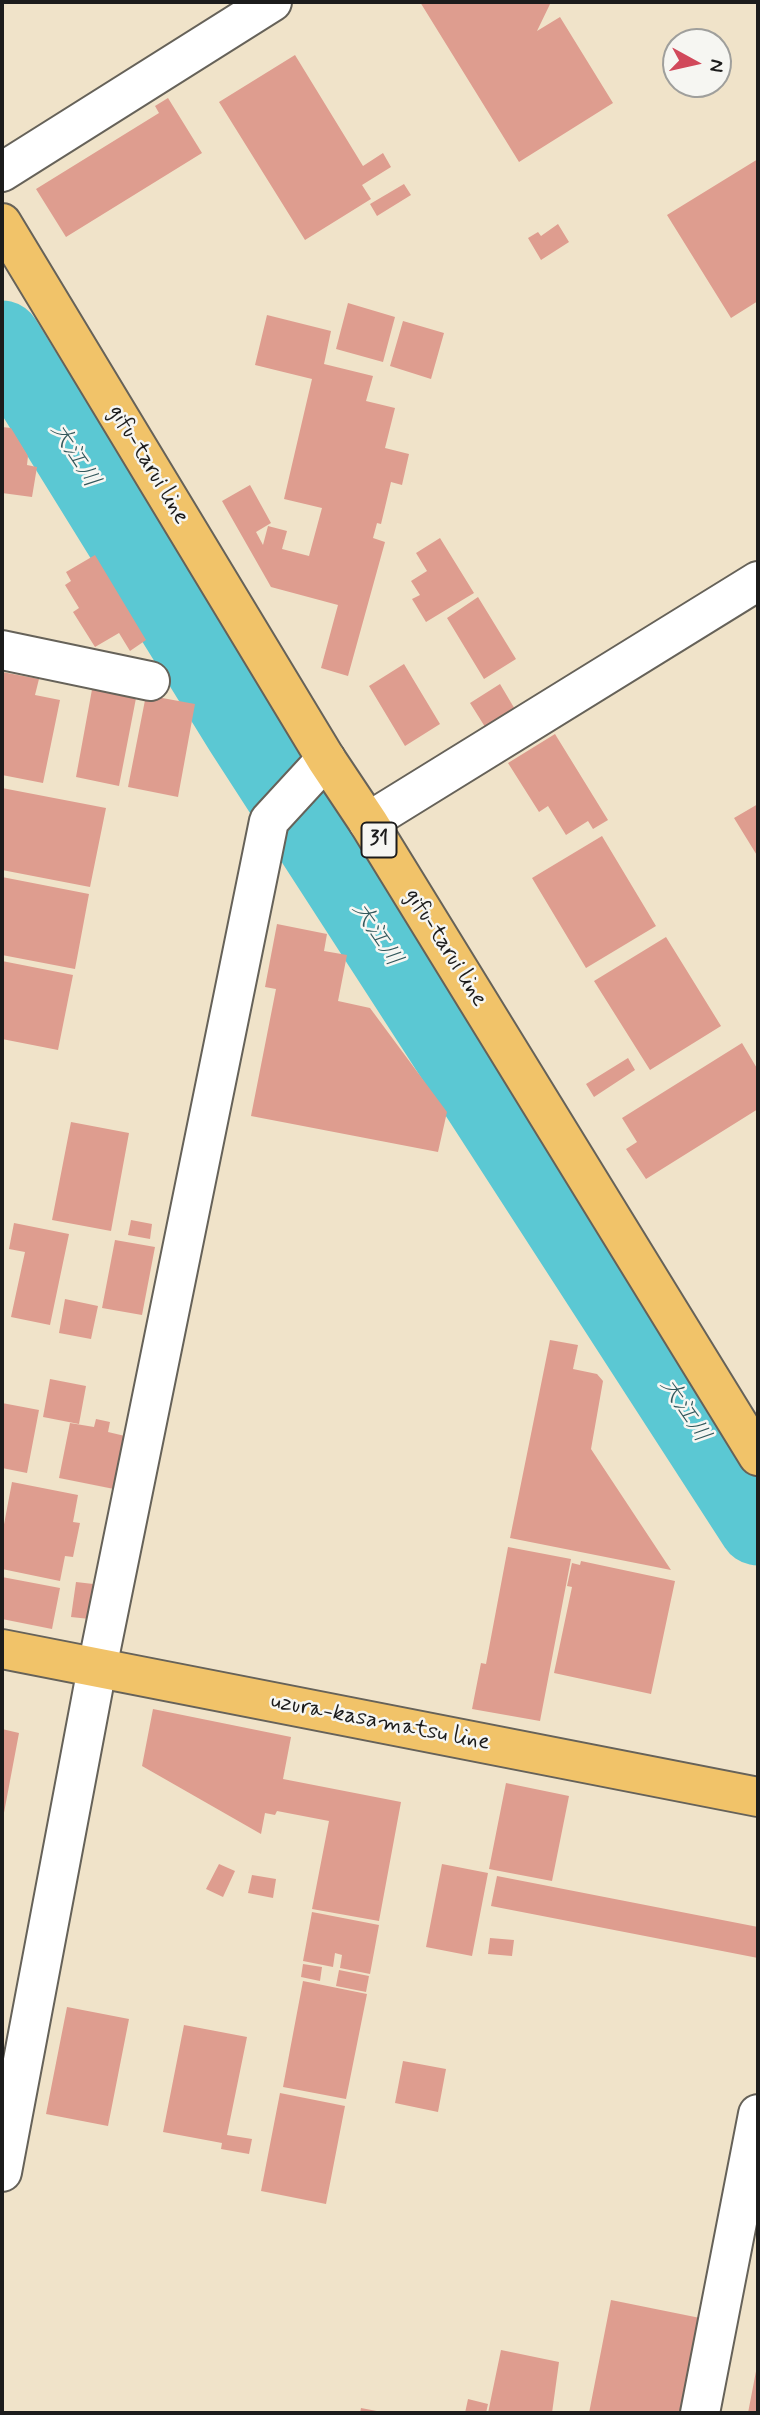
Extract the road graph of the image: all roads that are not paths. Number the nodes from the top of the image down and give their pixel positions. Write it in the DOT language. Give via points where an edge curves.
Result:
graph roads {
  1 [pos="272,2"];
  2 [pos="2,172"];
  3 [pos="2,223"];
  4 [pos="758,581"];
  5 [pos="2,650"];
  6 [pos="149,681"];
  7 [pos="315,769"];
  8 [pos="368,822"];
  9 [pos="758,1457"];
  10 [pos="2,1649"];
  11 [pos="97,1668"];
  12 [pos="758,1797"];
  13 [pos="758,2114"];
  14 [pos="2,2172"];
  15 [pos="700,2413"];
  1 -- 2 [label="street"];
  3 -- 7 [label="main road, gifu-tarui line / 31"];
  4 -- 8 [label="street"];
  5 -- 6 [label="street"];
  7 -- 8 [label="main road, gifu-tarui line / 31"];
  7 -- 11 [label="street" via="269,821"];
  8 -- 9 [label="main road, gifu-tarui line / 31"];
  10 -- 11 [label="main road, uzura-kasamatsu line"];
  11 -- 12 [label="main road, uzura-kasamatsu line"];
  11 -- 14 [label="street"];
  13 -- 15 [label="street"];
}
